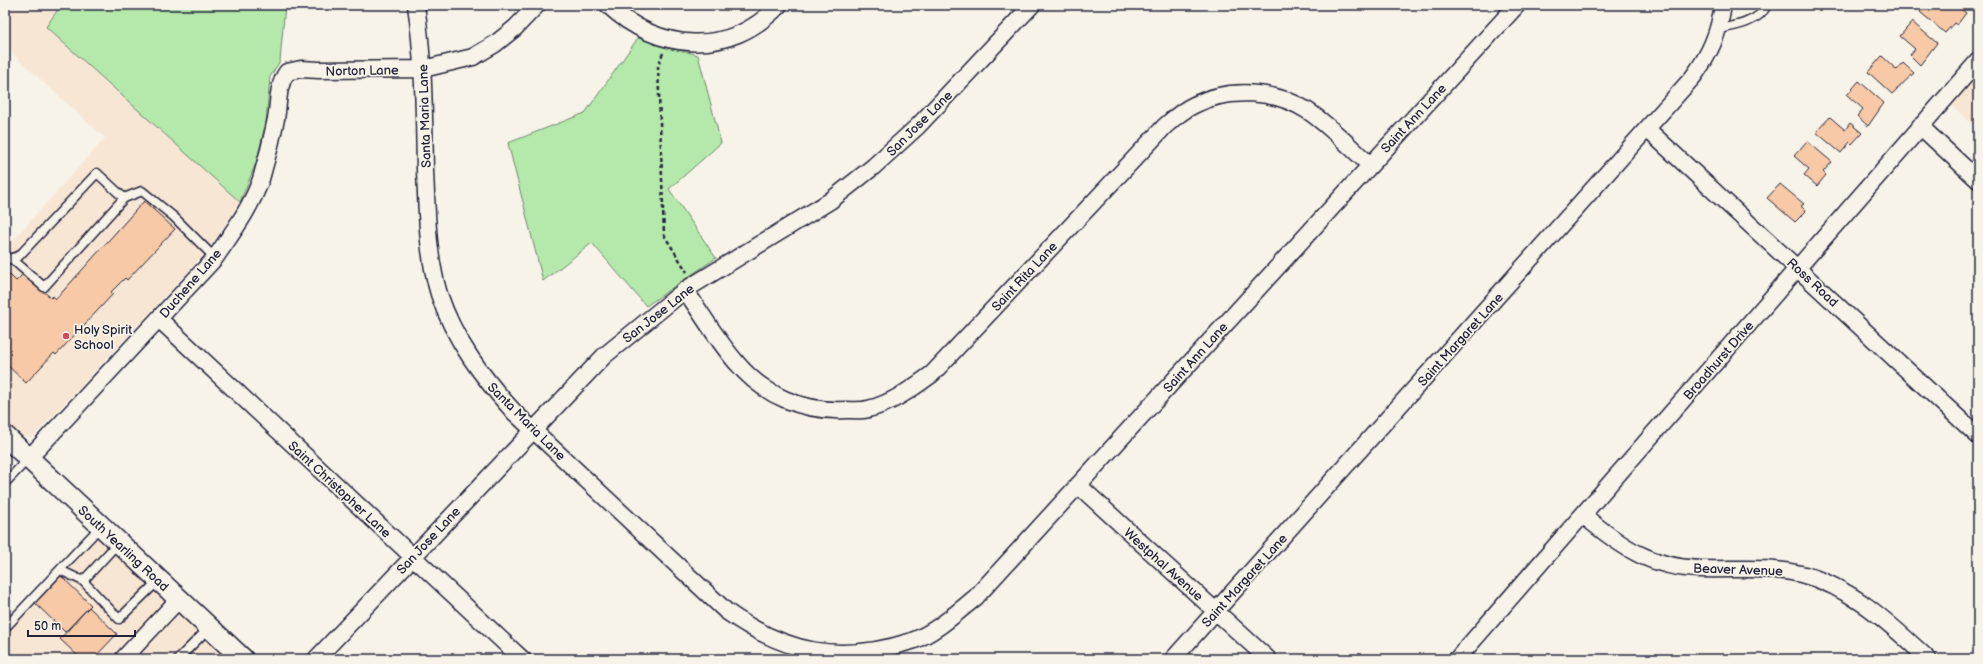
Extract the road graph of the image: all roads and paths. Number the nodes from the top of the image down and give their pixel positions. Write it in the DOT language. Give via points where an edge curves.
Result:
graph roads {
  1 [pos="416,5"];
  2 [pos="537,5"];
  3 [pos="608,5"];
  4 [pos="779,5"];
  5 [pos="1032,5"];
  6 [pos="1517,5"];
  7 [pos="1723,5"];
  8 [pos="1767,5"];
  9 [pos="1719,29"];
  10 [pos="668,40"];
  11 [pos="1978,61"];
  12 [pos="423,69"];
  13 [pos="287,72"];
  14 [pos="1920,126"];
  15 [pos="1647,129"];
  16 [pos="1370,165"];
  17 [pos="1978,180"];
  18 [pos="124,198"];
  19 [pos="215,258"];
  20 [pos="8,259"];
  21 [pos="1797,268"];
  22 [pos="690,287"];
  23 [pos="159,319"];
  24 [pos="533,430"];
  25 [pos="5,436"];
  26 [pos="1978,436"];
  27 [pos="29,458"];
  28 [pos="5,482"];
  29 [pos="1078,485"];
  30 [pos="1583,515"];
  31 [pos="101,526"];
  32 [pos="118,542"];
  33 [pos="412,557"];
  34 [pos="60,570"];
  35 [pos="158,580"];
  36 [pos="83,581"];
  37 [pos="179,599"];
  38 [pos="1216,611"];
  39 [pos="5,628"];
  40 [pos="209,628"];
  41 [pos="839,656"];
  42 [pos="123,659"];
  43 [pos="178,659"];
  44 [pos="243,659"];
  45 [pos="316,659"];
  46 [pos="522,659"];
  47 [pos="1173,659"];
  48 [pos="1268,659"];
  49 [pos="1457,659"];
  50 [pos="1928,659"];
  1 -- 12 [label="street, Santa Maria Lane"];
  2 -- 12 [label="street, Norton Lane" via="515,28 473,57"];
  3 -- 10 [label="street" via="642,30"];
  4 -- 10 [label="street" via="752,26 726,38 697,44"];
  5 -- 22 [label="street, San Jose Lane" via="918,126 873,167 830,201"];
  6 -- 16 [label="street, Saint Ann Lane"];
  7 -- 9 [label="street, Saint Margaret Lane"];
  8 -- 9 [label="lane" via="1751,20"];
  9 -- 15 [label="street, Saint Margaret Lane" via="1701,66"];
  10 -- 22 [label="path" via="658,66 664,235"];
  11 -- 14 [label="street, Broadhurst Drive"];
  12 -- 13 [label="street, Norton Lane" via="301,68"];
  12 -- 24 [label="street, Santa Maria Lane" via="427,223 439,294 467,353 490,385"];
  13 -- 19 [label="street, Duchene Lane" via="280,84 276,118 251,203"];
  14 -- 17 [label="street"];
  14 -- 21 [label="street, Broadhurst Drive"];
  15 -- 21 [label="street, Ross Road"];
  15 -- 38 [label="street, Saint Margaret Lane"];
  16 -- 22 [label="street, Saint Rita Lane" via="1322,121 1292,102 1253,93 1234,93 1195,104 1164,126 932,374 911,390 868,409 813,409 795,405 778,397 736,363"];
  16 -- 29 [label="street, Saint Ann Lane"];
  18 -- 19 [label="lane" via="142,191 174,217"];
  18 -- 20 [label="lane" via="97,173 19,256"];
  18 -- 20 [label="lane" via="44,287"];
  19 -- 23 [label="street, Duchene Lane"];
  21 -- 26 [label="street, Ross Road"];
  21 -- 30 [label="street, Broadhurst Drive"];
  22 -- 24 [label="street, San Jose Lane" via="604,356"];
  23 -- 27 [label="street, Duchene Lane"];
  23 -- 33 [label="street, Saint Christopher Lane"];
  24 -- 33 [label="street, San Jose Lane"];
  24 -- 41 [label="street, Santa Maria Lane" via="726,611 750,629 778,643 807,652"];
  25 -- 27 [label="street, South Yearling Road"];
  27 -- 28 [label="lane"];
  27 -- 31 [label="street, South Yearling Road"];
  29 -- 38 [label="street, Westphal Avenue"];
  29 -- 41 [label="street, Saint Ann Lane" via="975,598 944,623 913,641 876,652"];
  30 -- 49 [label="street, Broadhurst Drive"];
  30 -- 50 [label="street, Beaver Avenue" via="1623,547 1648,559 1700,569 1782,570 1822,582 1869,607"];
  31 -- 32 [label="street, South Yearling Road"];
  31 -- 34 [label="lane"];
  32 -- 35 [label="street, South Yearling Road"];
  32 -- 36 [label="lane"];
  33 -- 45 [label="street, San Jose Lane"];
  33 -- 46 [label="street, Saint Christopher Lane"];
  34 -- 36 [label="lane"];
  34 -- 39 [label="lane"];
  35 -- 36 [label="lane" via="119,619"];
  35 -- 37 [label="street, South Yearling Road"];
  37 -- 40 [label="street, South Yearling Road"];
  37 -- 42 [label="street"];
  38 -- 47 [label="street, Saint Margaret Lane"];
  38 -- 48 [label="street, Westphal Avenue"];
  40 -- 43 [label="lane"];
  40 -- 44 [label="street, South Yearling Road"];
}
